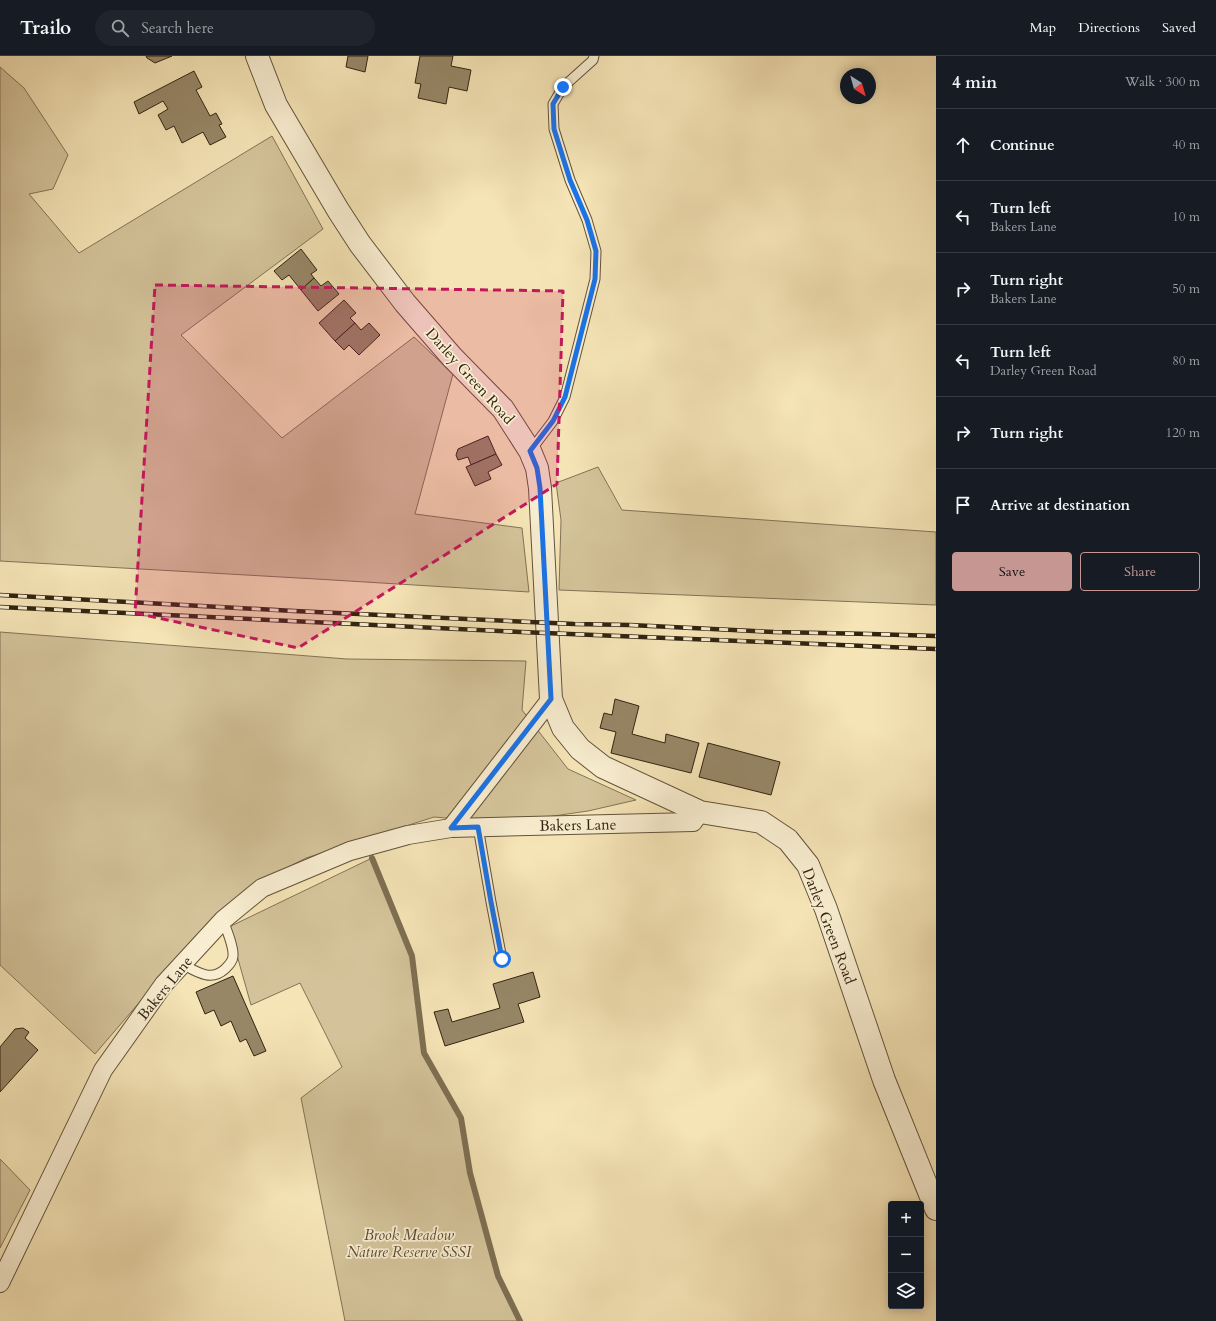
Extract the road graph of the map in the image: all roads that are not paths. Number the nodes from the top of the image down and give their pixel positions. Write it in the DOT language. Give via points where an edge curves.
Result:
graph roads {
  1 [pos="257,56"];
  2 [pos="594,56"];
  3 [pos="530,451"];
  4 [pos="551,699"];
  5 [pos="700,812"];
  6 [pos="478,827"];
  7 [pos="451,828"];
  8 [pos="223,920"];
  9 [pos="502,959"];
  10 [pos="182,964"];
  11 [pos="936,1209"];
  12 [pos="0,1283"];
  1 -- 3 [label="street, Darley Green Road" via="276,105 360,244 405,303 503,410"];
  2 -- 3 [label="lane" via="593,60 563,87 553,104 554,129 596,251 595,279 565,397 553,421"];
  3 -- 4 [label="street, Darley Green Road" via="537,468 540,488"];
  4 -- 5 [label="street, Darley Green Road" via="563,728 580,749 603,767"];
  4 -- 7 [label="street"];
  5 -- 6 [label="street, Bakers Lane" via="693,822"];
  5 -- 11 [label="street, Darley Green Road" via="761,822 788,840 808,865 826,909 884,1080"];
  6 -- 7 [label="street, Bakers Lane"];
  6 -- 9 [label="lane"];
  7 -- 8 [label="street, Bakers Lane" via="408,835 350,851 262,888"];
  8 -- 10 [label="street, Bakers Lane"];
  8 -- 10 [label="lane" via="233,950 230,964 221,973 212,976"];
  10 -- 12 [label="street, Bakers Lane" via="164,984 103,1070"];
}
